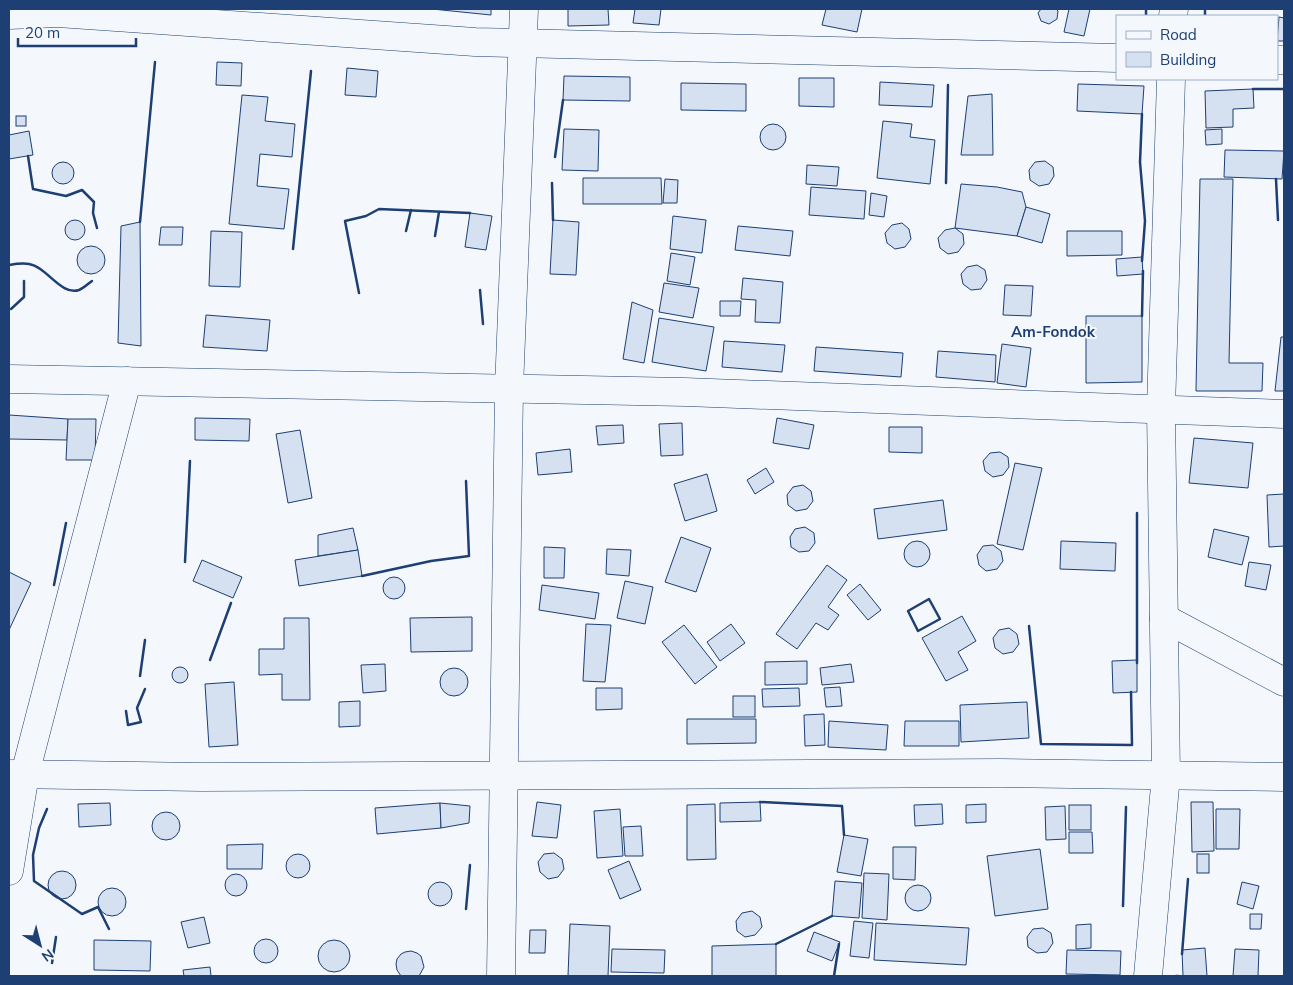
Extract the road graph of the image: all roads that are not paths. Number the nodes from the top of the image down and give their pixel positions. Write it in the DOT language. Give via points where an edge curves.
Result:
graph roads {
  1 [pos="524,9"];
  2 [pos="9,14"];
  3 [pos="523,43"];
  4 [pos="1116,58"];
  5 [pos="1171,80"];
  6 [pos="9,379"];
  7 [pos="127,382"];
  8 [pos="509,388"];
  9 [pos="1162,410"];
  10 [pos="1284,414"];
  11 [pos="1164,618"];
  12 [pos="1284,682"];
  13 [pos="17,774"];
  14 [pos="1166,775"];
  15 [pos="503,776"];
  16 [pos="1284,777"];
  17 [pos="9,871"];
  18 [pos="501,976"];
  19 [pos="1148,976"];
  1 -- 3 [label="street"];
  2 -- 3 [label="street" via="58,13 465,42"];
  3 -- 4 [label="street"];
  3 -- 8 [label="street"];
  5 -- 9 [label="street"];
  6 -- 7 [label="street"];
  7 -- 8 [label="street"];
  7 -- 13 [label="street"];
  8 -- 9 [label="street"];
  8 -- 15 [label="street"];
  9 -- 10 [label="street"];
  9 -- 11 [label="street"];
  11 -- 12 [label="street"];
  11 -- 14 [label="street"];
  13 -- 15 [label="street"];
  13 -- 17 [label="street"];
  14 -- 15 [label="street"];
  14 -- 16 [label="street"];
  14 -- 19 [label="street"];
  15 -- 18 [label="street"];
}
